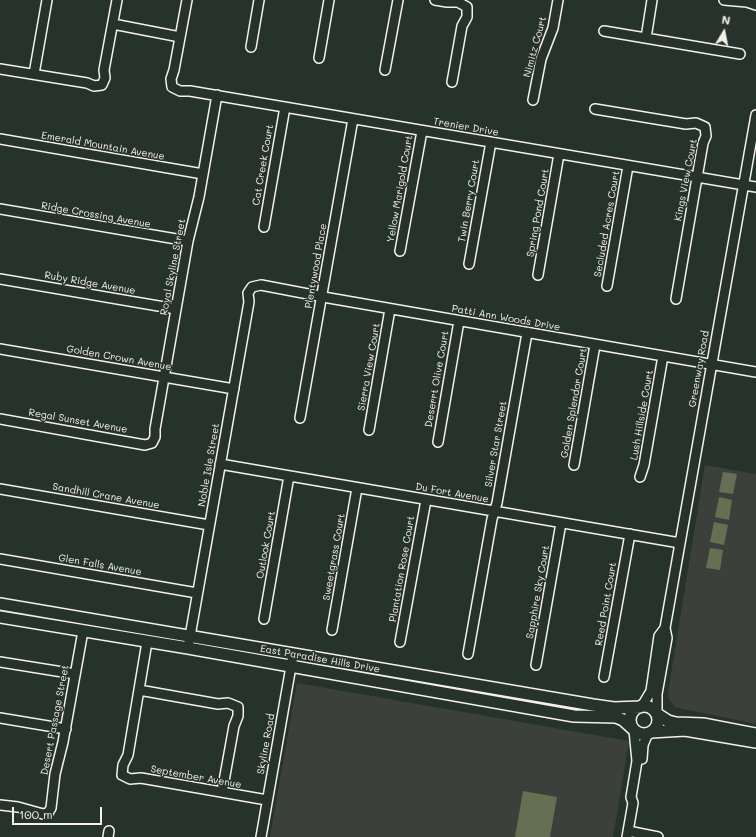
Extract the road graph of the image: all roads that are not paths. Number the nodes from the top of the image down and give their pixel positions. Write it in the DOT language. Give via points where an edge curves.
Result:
graph roads {
  1 [pos="47,0"];
  2 [pos="117,0"];
  3 [pos="187,0"];
  4 [pos="260,0"];
  5 [pos="329,0"];
  6 [pos="398,0"];
  7 [pos="435,0"];
  8 [pos="558,0"];
  9 [pos="652,0"];
  10 [pos="724,0"];
  11 [pos="756,5"];
  12 [pos="113,24"];
  13 [pos="604,31"];
  14 [pos="180,36"];
  15 [pos="646,38"];
  16 [pos="251,47"];
  17 [pos="740,54"];
  18 [pos="319,58"];
  19 [pos="0,68"];
  20 [pos="386,70"];
  21 [pos="34,74"];
  22 [pos="452,82"];
  23 [pos="217,95"];
  24 [pos="533,100"];
  25 [pos="285,107"];
  26 [pos="595,109"];
  27 [pos="756,115"];
  28 [pos="353,119"];
  29 [pos="422,130"];
  30 [pos="0,139"];
  31 [pos="491,142"];
  32 [pos="559,154"];
  33 [pos="628,166"];
  34 [pos="203,174"];
  35 [pos="697,178"];
  36 [pos="743,185"];
  37 [pos="756,187"];
  38 [pos="0,209"];
  39 [pos="264,227"];
  40 [pos="188,241"];
  41 [pos="400,251"];
  42 [pos="469,264"];
  43 [pos="538,275"];
  44 [pos="0,279"];
  45 [pos="607,286"];
  46 [pos="252,287"];
  47 [pos="321,297"];
  48 [pos="676,299"];
  49 [pos="176,309"];
  50 [pos="390,309"];
  51 [pos="459,321"];
  52 [pos="527,333"];
  53 [pos="595,345"];
  54 [pos="0,349"];
  55 [pos="663,356"];
  56 [pos="712,365"];
  57 [pos="756,372"];
  58 [pos="164,377"];
  59 [pos="234,389"];
  60 [pos="300,418"];
  61 [pos="0,419"];
  62 [pos="369,430"];
  63 [pos="438,442"];
  64 [pos="152,443"];
  65 [pos="220,464"];
  66 [pos="574,465"];
  67 [pos="289,476"];
  68 [pos="640,476"];
  69 [pos="357,488"];
  70 [pos="0,489"];
  71 [pos="426,500"];
  72 [pos="494,512"];
  73 [pos="561,523"];
  74 [pos="209,525"];
  75 [pos="630,534"];
  76 [pos="680,543"];
  77 [pos="0,559"];
  78 [pos="197,593"];
  79 [pos="0,604"];
  80 [pos="0,617"];
  81 [pos="264,619"];
  82 [pos="665,628"];
  83 [pos="332,630"];
  84 [pos="83,631"];
  85 [pos="190,636"];
  86 [pos="147,642"];
  87 [pos="400,642"];
  88 [pos="188,648"];
  89 [pos="468,654"];
  90 [pos="292,655"];
  91 [pos="0,662"];
  92 [pos="536,665"];
  93 [pos="290,666"];
  94 [pos="75,674"];
  95 [pos="604,677"];
  96 [pos="139,690"];
  97 [pos="641,707"];
  98 [pos="657,713"];
  99 [pos="0,718"];
  100 [pos="66,729"];
  101 [pos="634,729"];
  102 [pos="650,733"];
  103 [pos="756,734"];
  104 [pos="756,742"];
  105 [pos="222,792"];
  106 [pos="267,800"];
  107 [pos="633,803"];
  108 [pos="0,805"];
  109 [pos="627,834"];
  110 [pos="261,837"];
  111 [pos="658,837"];
  1 -- 21 [label="street"];
  2 -- 12 [label="street"];
  3 -- 14 [label="street"];
  4 -- 16 [label="street"];
  5 -- 18 [label="street"];
  6 -- 20 [label="street"];
  7 -- 22 [label="street" via="458,2 467,8"];
  8 -- 24 [label="street, Nimitz Court" via="541,59"];
  9 -- 15 [label="street"];
  10 -- 11 [label="street"];
  12 -- 14 [label="street"];
  12 -- 21 [label="street" via="102,85 94,86"];
  13 -- 15 [label="street"];
  14 -- 23 [label="street, Trenier Drive" via="171,79 172,87 180,91"];
  15 -- 17 [label="street"];
  19 -- 21 [label="street"];
  23 -- 25 [label="street, Trenier Drive"];
  23 -- 34 [label="street, Royal Skyline Street"];
  25 -- 28 [label="street, Trenier Drive"];
  25 -- 39 [label="street, Cat Creek Court"];
  26 -- 35 [label="street, Kings View Court" via="686,124 696,123 705,127 706,136"];
  27 -- 36 [label="street, Greenway Road"];
  28 -- 29 [label="street, Trenier Drive"];
  28 -- 47 [label="street, Plentywood Place"];
  29 -- 31 [label="street, Trenier Drive"];
  29 -- 41 [label="street, Yellow Marigold Court"];
  30 -- 34 [label="street, Emerald Mountain Avenue"];
  31 -- 32 [label="street, Trenier Drive"];
  31 -- 42 [label="street, Twin Berry Court"];
  32 -- 33 [label="street, Trenier Drive"];
  32 -- 43 [label="street, Spring Pond Court"];
  33 -- 35 [label="street, Trenier Drive"];
  33 -- 45 [label="street, Secluded Acres Court"];
  34 -- 40 [label="street, Royal Skyline Street"];
  35 -- 36 [label="street, Trenier Drive"];
  35 -- 48 [label="street, Kings View Court"];
  36 -- 37 [label="street, Trenier Drive"];
  36 -- 56 [label="street, Greenway Road"];
  38 -- 40 [label="street, Ridge Crossing Avenue"];
  40 -- 49 [label="street, Royal Skyline Street"];
  44 -- 49 [label="street, Ruby Ridge Avenue"];
  46 -- 47 [label="street, Patti Ann Woods Drive" via="261,285"];
  46 -- 59 [label="street, Noble Isle Street" via="248,293 249,302"];
  47 -- 50 [label="street, Patti Ann Woods Drive"];
  47 -- 60 [label="street, Plentywood Place"];
  49 -- 58 [label="street, Royal Skyline Street"];
  50 -- 51 [label="street, Patti Ann Woods Drive"];
  50 -- 62 [label="street, Sierra View Court"];
  51 -- 52 [label="street, Patti Ann Woods Drive"];
  51 -- 63 [label="street, Deserrt Olive Court"];
  52 -- 53 [label="street, Patti Ann Woods Drive"];
  52 -- 72 [label="street, Silver Star Street"];
  53 -- 55 [label="street, Patti Ann Woods Drive"];
  53 -- 66 [label="street, Golden Splendor Court"];
  54 -- 58 [label="street, Golden Crown Avenue"];
  55 -- 56 [label="street, Patti Ann Woods Drive"];
  55 -- 68 [label="street, Lush Hillside Court"];
  56 -- 57 [label="street, Patti Ann Woods Drive"];
  56 -- 76 [label="street, Greenway Road"];
  58 -- 59 [label="street, Golden Crown Avenue"];
  58 -- 64 [label="street, Royal Skyline Street"];
  59 -- 65 [label="street, Noble Isle Street"];
  61 -- 64 [label="street, Regal Sunset Avenue" via="145,445"];
  65 -- 67 [label="street, Du Fort Avenue"];
  65 -- 74 [label="street, Noble Isle Street"];
  67 -- 69 [label="street, Du Fort Avenue"];
  67 -- 81 [label="street, Outlook Court"];
  69 -- 71 [label="street, Du Fort Avenue"];
  69 -- 83 [label="street, Sweetgrass Court"];
  70 -- 74 [label="street, Sandhill Crane Avenue"];
  71 -- 72 [label="street, Du Fort Avenue"];
  71 -- 87 [label="street, Plantation Rose Court"];
  72 -- 73 [label="street, Du Fort Avenue"];
  72 -- 89 [label="street, Silver Star Street"];
  73 -- 75 [label="street, Du Fort Avenue"];
  73 -- 92 [label="street, Sapphire Sky Court"];
  74 -- 78 [label="street, Noble Isle Street"];
  75 -- 76 [label="street, Du Fort Avenue"];
  75 -- 95 [label="street, Reed Point Court"];
  76 -- 82 [label="street, Greenway Road"];
  77 -- 78 [label="street, Glen Falls Avenue"];
  78 -- 85 [label="street, Noble Isle Street"];
  79 -- 85 [label="main road, East Paradise Hills Drive"];
  80 -- 84 [label="main road, East Paradise Hills Drive"];
  82 -- 97 [label="street, Greenway Road" via="659,636 651,691"];
  82 -- 98 [label="street, Greenway Road" via="667,638 658,688"];
  84 -- 86 [label="main road, East Paradise Hills Drive"];
  84 -- 94 [label="street, Desert Passage Street"];
  85 -- 88 [label="street, Noble Isle Street"];
  85 -- 90 [label="main road, East Paradise Hills Drive"];
  86 -- 88 [label="main road, East Paradise Hills Drive"];
  86 -- 96 [label="street"];
  88 -- 93 [label="main road, East Paradise Hills Drive"];
  90 -- 93 [label="street, Skyline Road"];
  90 -- 97 [label="main road, East Paradise Hills Drive" via="593,705 614,708"];
  91 -- 94 [label="street"];
  93 -- 101 [label="main road, East Paradise Hills Drive" via="574,716 616,717"];
  93 -- 106 [label="street, Skyline Road"];
  94 -- 100 [label="street, Desert Passage Street"];
  96 -- 105 [label="street" via="218,704 228,703 238,707"];
  96 -- 105 [label="street, September Avenue" via="122,775 130,779 141,778"];
  97 -- 98 [label="main road" via="649,707"];
  97 -- 101 [label="main road" via="631,716"];
  98 -- 102 [label="main road" via="658,722"];
  98 -- 103 [label="main road" via="676,723 703,724"];
  99 -- 100 [label="street"];
  100 -- 108 [label="street, Desert Passage Street" via="48,813"];
  101 -- 102 [label="main road" via="641,734"];
  101 -- 107 [label="street" via="637,756 631,796"];
  102 -- 104 [label="main road" via="685,730"];
  102 -- 107 [label="street" via="643,745 641,776"];
  105 -- 106 [label="street, September Avenue"];
  106 -- 110 [label="street, Skyline Road"];
  107 -- 109 [label="street"];
  109 -- 111 [label="street"];
}
